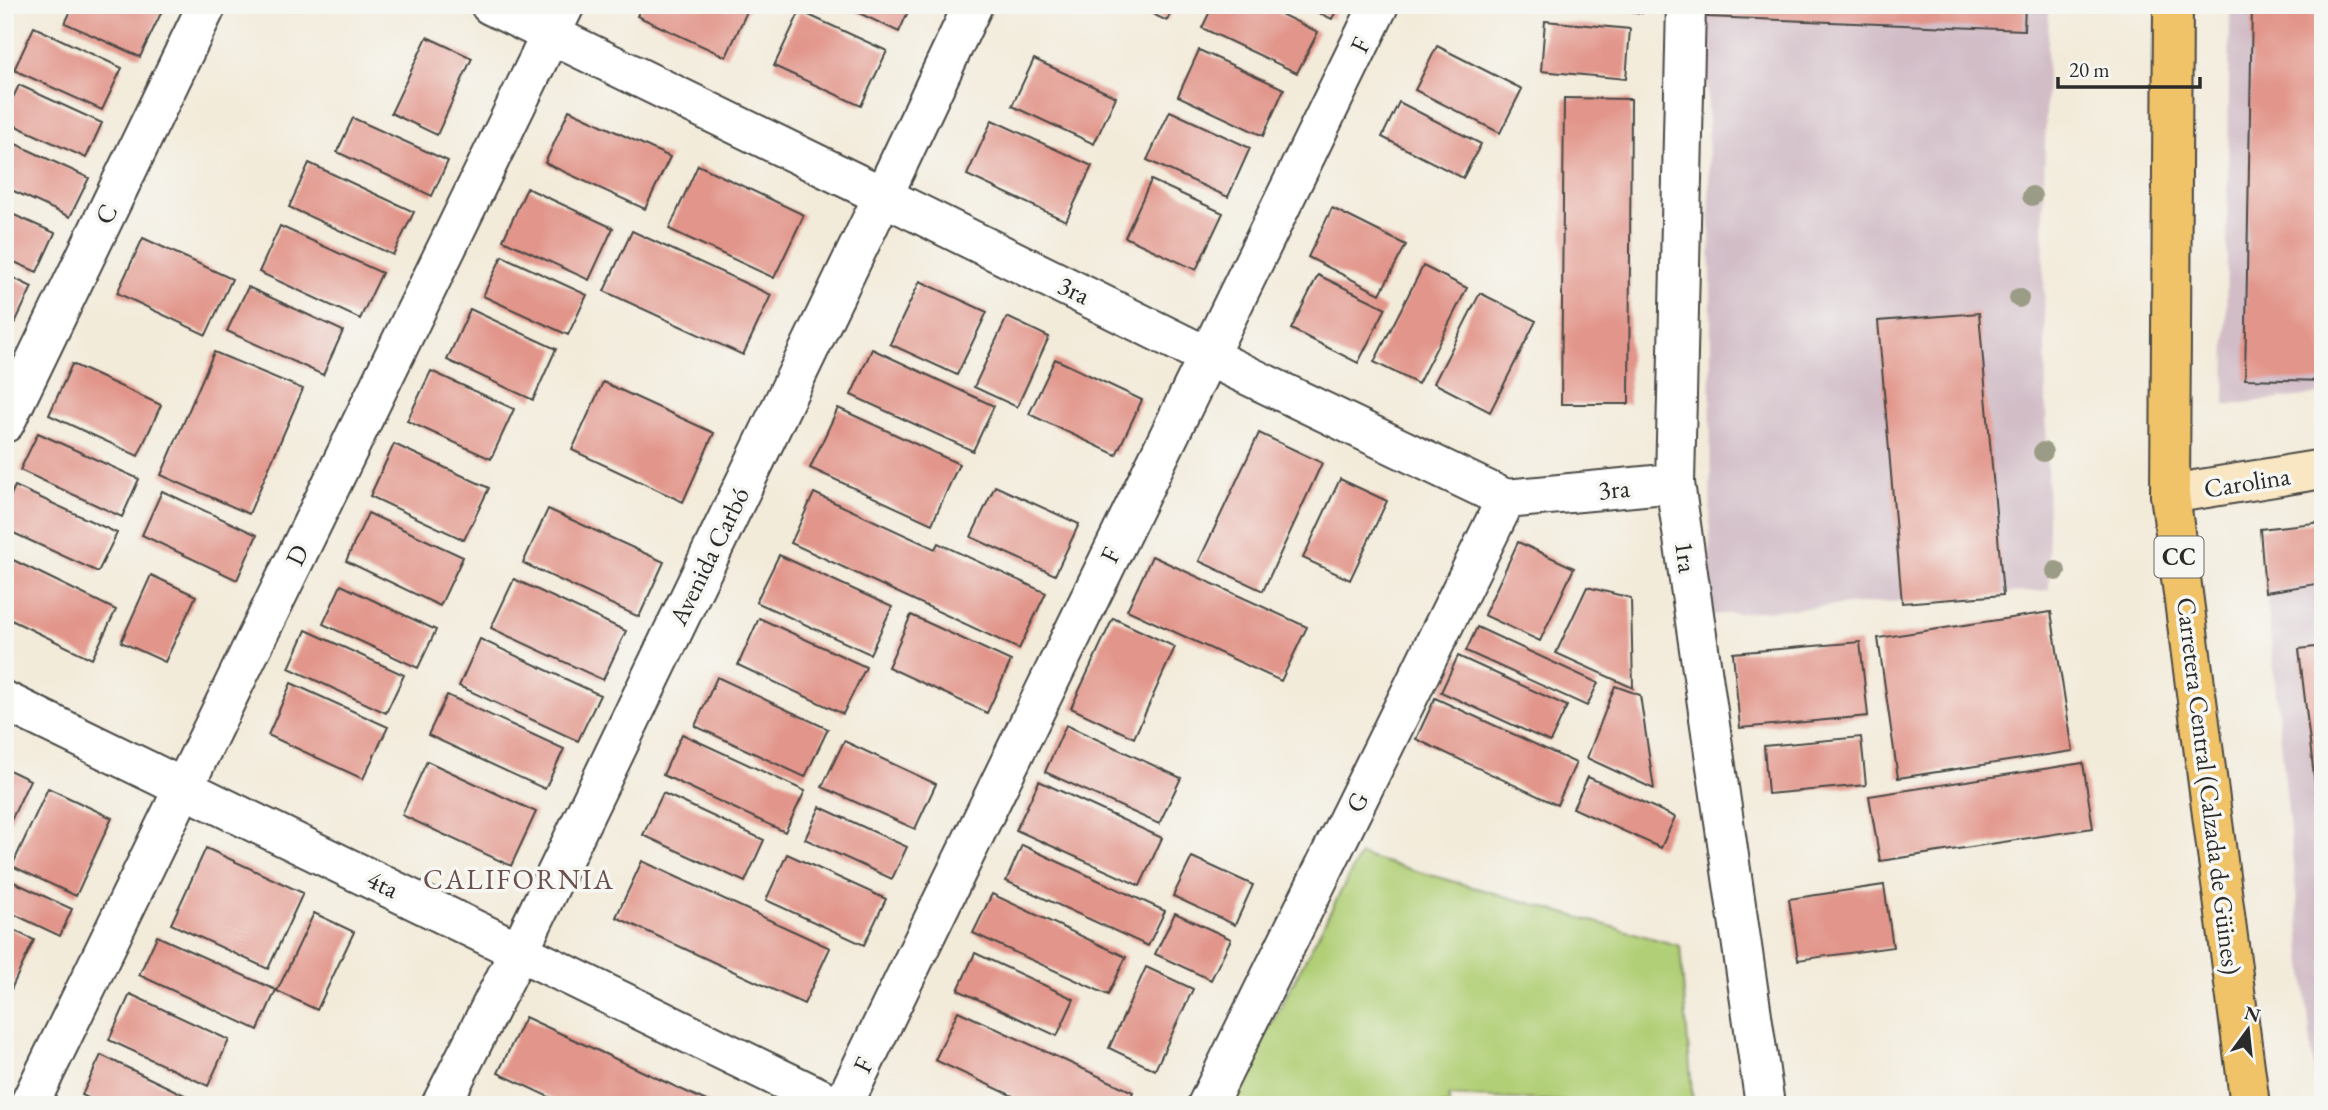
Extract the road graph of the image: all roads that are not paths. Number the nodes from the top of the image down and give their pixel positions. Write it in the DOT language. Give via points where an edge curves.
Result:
graph roads {
  1 [pos="207,5"];
  2 [pos="490,5"];
  3 [pos="974,5"];
  4 [pos="1380,5"];
  5 [pos="1686,5"];
  6 [pos="2173,5"];
  7 [pos="558,20"];
  8 [pos="883,195"];
  9 [pos="1207,356"];
  10 [pos="5,423"];
  11 [pos="2323,469"];
  12 [pos="1675,483"];
  13 [pos="2170,494"];
  14 [pos="1506,499"];
  15 [pos="5,701"];
  16 [pos="184,788"];
  17 [pos="519,951"];
  18 [pos="29,1105"];
  19 [pos="440,1105"];
  20 [pos="835,1105"];
  21 [pos="843,1105"];
  22 [pos="1207,1105"];
  23 [pos="1765,1105"];
  24 [pos="2250,1105"];
  1 -- 10 [label="street, C"];
  2 -- 7 [label="street, 3ra"];
  3 -- 8 [label="street, Avenida Carbó"];
  4 -- 9 [label="street, F"];
  5 -- 12 [label="street, 1ra"];
  6 -- 13 [label="main road, Carretera Central (Calzada de Güines) / CC"];
  7 -- 8 [label="street, 3ra"];
  7 -- 16 [label="street, D"];
  8 -- 9 [label="street, 3ra"];
  8 -- 17 [label="street, Avenida Carbó"];
  9 -- 14 [label="street, 3ra"];
  9 -- 21 [label="street, F"];
  11 -- 13 [label="main road, Carolina"];
  12 -- 14 [label="street, 3ra"];
  12 -- 23 [label="street, 1ra"];
  13 -- 24 [label="main road, Carretera Central (Calzada de Güines) / CC"];
  14 -- 22 [label="street, G"];
  15 -- 16 [label="street, 4ta"];
  16 -- 17 [label="street, 4ta"];
  16 -- 18 [label="street, D"];
  17 -- 19 [label="street, Avenida Carbó"];
  17 -- 20 [label="street, 4ta"];
}
